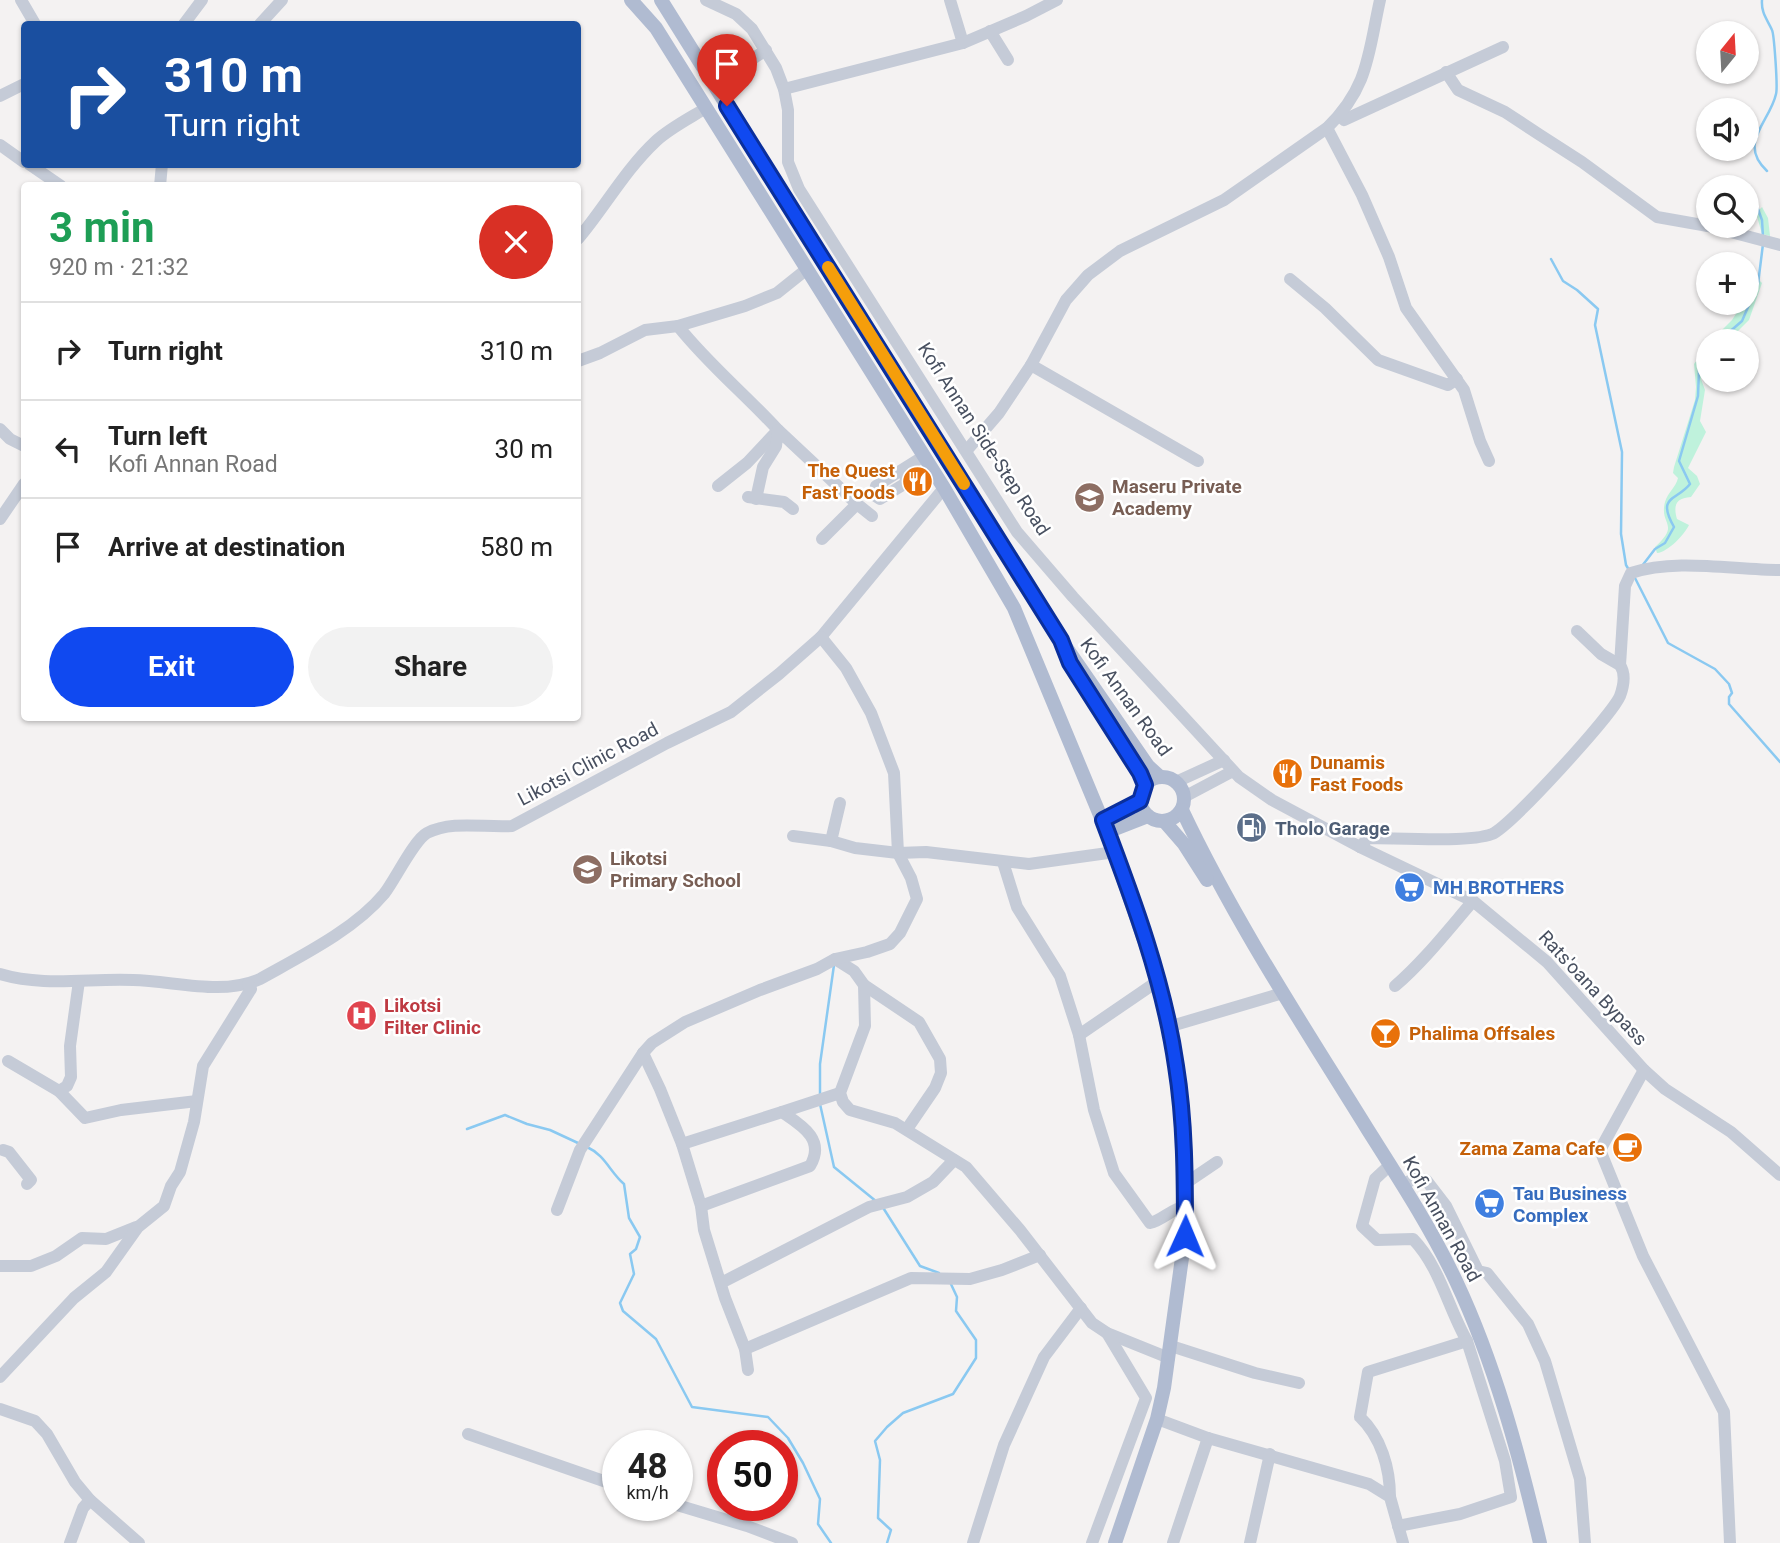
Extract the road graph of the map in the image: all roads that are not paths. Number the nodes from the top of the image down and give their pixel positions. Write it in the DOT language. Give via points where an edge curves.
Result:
graph roads {
  1 [pos="21,0"];
  2 [pos="202,0"];
  3 [pos="282,0"];
  4 [pos="631,0"];
  5 [pos="661,0"];
  6 [pos="706,0"];
  7 [pos="950,0"];
  8 [pos="1380,0"];
  9 [pos="1048,2"];
  10 [pos="33,21"];
  11 [pos="186,21"];
  12 [pos="263,21"];
  13 [pos="990,31"];
  14 [pos="963,43"];
  15 [pos="1503,47"];
  16 [pos="766,50"];
  17 [pos="1007,60"];
  18 [pos="1446,72"];
  19 [pos="714,84"];
  20 [pos="21,86"];
  21 [pos="784,89"];
  22 [pos="0,96"];
  23 [pos="706,108"];
  24 [pos="1340,115"];
  25 [pos="1326,128"];
  26 [pos="0,145"];
  27 [pos="21,159"];
  28 [pos="34,168"];
  29 [pos="55,182"];
  30 [pos="1696,224"];
  31 [pos="581,235"];
  32 [pos="1753,238"];
  33 [pos="1780,245"];
  34 [pos="807,269"];
  35 [pos="1290,279"];
  36 [pos="678,326"];
  37 [pos="581,360"];
  38 [pos="1031,365"];
  39 [pos="1457,379"];
  40 [pos="0,429"];
  41 [pos="778,430"];
  42 [pos="21,444"];
  43 [pos="967,450"];
  44 [pos="924,456"];
  45 [pos="1198,461"];
  46 [pos="1489,461"];
  47 [pos="905,470"];
  48 [pos="718,486"];
  49 [pos="21,488"];
  50 [pos="944,488"];
  51 [pos="857,504"];
  52 [pos="793,509"];
  53 [pos="872,516"];
  54 [pos="0,519"];
  55 [pos="822,539"];
  56 [pos="1780,570"];
  57 [pos="1577,631"];
  58 [pos="821,636"];
  59 [pos="1061,640"];
  60 [pos="1620,665"];
  61 [pos="1224,760"];
  62 [pos="1233,771"];
  63 [pos="1160,777"];
  64 [pos="1176,782"];
  65 [pos="1145,785"];
  66 [pos="1140,801"];
  67 [pos="840,803"];
  68 [pos="1183,803"];
  69 [pos="1148,816"];
  70 [pos="1164,821"];
  71 [pos="1105,826"];
  72 [pos="793,836"];
  73 [pos="831,841"];
  74 [pos="1360,847"];
  75 [pos="1115,852"];
  76 [pos="898,853"];
  77 [pos="1003,862"];
  78 [pos="1473,901"];
  79 [pos="1251,941"];
  80 [pos="835,959"];
  81 [pos="0,974"];
  82 [pos="79,981"];
  83 [pos="1158,981"];
  84 [pos="248,984"];
  85 [pos="864,985"];
  86 [pos="1395,986"];
  87 [pos="1283,993"];
  88 [pos="1168,1027"];
  89 [pos="1079,1035"];
  90 [pos="643,1053"];
  91 [pos="8,1061"];
  92 [pos="1644,1070"];
  93 [pos="59,1091"];
  94 [pos="839,1093"];
  95 [pos="197,1101"];
  96 [pos="782,1112"];
  97 [pos="907,1129"];
  98 [pos="682,1144"];
  99 [pos="3,1150"];
  100 [pos="954,1160"];
  101 [pos="1217,1163"];
  102 [pos="1390,1164"];
  103 [pos="1780,1175"];
  104 [pos="1186,1183"];
  105 [pos="27,1184"];
  106 [pos="1403,1185"];
  107 [pos="701,1206"];
  108 [pos="1185,1207"];
  109 [pos="557,1210"];
  110 [pos="138,1227"];
  111 [pos="1040,1255"];
  112 [pos="0,1266"];
  113 [pos="721,1283"];
  114 [pos="1081,1308"];
  115 [pos="1107,1333"];
  116 [pos="1466,1341"];
  117 [pos="745,1349"];
  118 [pos="1170,1352"];
  119 [pos="748,1370"];
  120 [pos="0,1377"];
  121 [pos="1299,1383"];
  122 [pos="0,1409"];
  123 [pos="14,1413"];
  124 [pos="1157,1419"];
  125 [pos="0,1423"];
  126 [pos="468,1434"];
  127 [pos="1208,1438"];
  128 [pos="1270,1454"];
  129 [pos="602,1480"];
  130 [pos="1390,1497"];
  131 [pos="90,1500"];
  132 [pos="693,1510"];
  133 [pos="1398,1526"];
  134 [pos="71,1543"];
  135 [pos="139,1543"];
  136 [pos="792,1543"];
  137 [pos="973,1543"];
  138 [pos="1092,1543"];
  139 [pos="1115,1543"];
  140 [pos="1173,1543"];
  141 [pos="1250,1543"];
  142 [pos="1403,1543"];
  143 [pos="1540,1543"];
  144 [pos="1585,1543"];
  145 [pos="1730,1543"];
  1 -- 10 [label="street"];
  2 -- 11 [label="street"];
  3 -- 12 [label="street"];
  4 -- 23 [label="main road" via="656,28"];
  5 -- 19 [label="main road, Kofi Annan Road"];
  6 -- 16 [label="street, Kofi Annan Side-Step Road" via="736,14"];
  7 -- 14 [label="street"];
  8 -- 24 [label="street" via="1366,70"];
  9 -- 13 [label="street"];
  13 -- 14 [label="street"];
  13 -- 17 [label="street"];
  14 -- 21 [label="street"];
  15 -- 18 [label="street"];
  16 -- 19 [label="street"];
  16 -- 21 [label="street, Kofi Annan Side-Step Road"];
  18 -- 24 [label="street" via="1344,120"];
  18 -- 30 [label="street" via="1458,90 1505,112 1657,217"];
  19 -- 59 [label="main road, Kofi Annan Road"];
  20 -- 22 [label="street"];
  21 -- 43 [label="street, Kofi Annan Side-Step Road" via="788,162 799,189"];
  23 -- 31 [label="street" via="657,140"];
  23 -- 34 [label="main road"];
  24 -- 25 [label="street"];
  25 -- 38 [label="street" via="1224,200 1097,267 1066,300"];
  25 -- 39 [label="street" via="1362,194 1406,308"];
  26 -- 27 [label="street"];
  28 -- 29 [label="street"];
  32 -- 33 [label="street"];
  34 -- 36 [label="street" via="777,293"];
  34 -- 44 [label="main road"];
  35 -- 39 [label="street" via="1378,359 1448,385"];
  36 -- 37 [label="street" via="645,330"];
  36 -- 41 [label="street" via="699,353"];
  38 -- 43 [label="street"];
  38 -- 45 [label="street"];
  39 -- 46 [label="street"];
  40 -- 42 [label="street"];
  41 -- 48 [label="street"];
  41 -- 51 [label="street"];
  41 -- 52 [label="street" via="776,446 751,498 784,502"];
  43 -- 61 [label="street, Kofi Annan Side-Step Road" via="1017,532"];
  44 -- 47 [label="street"];
  44 -- 50 [label="main road"];
  49 -- 54 [label="street"];
  50 -- 58 [label="street, Likotsi Clinic Road"];
  50 -- 71 [label="main road" via="1014,608"];
  51 -- 53 [label="street"];
  51 -- 55 [label="street"];
  56 -- 60 [label="street" via="1666,566 1631,573 1625,586"];
  57 -- 60 [label="street"];
  58 -- 76 [label="street" via="846,668 871,713 894,773"];
  58 -- 84 [label="street, Likotsi Clinic Road" via="731,712 547,809 512,826 457,825 423,835 383,894 352,924"];
  59 -- 63 [label="main road, Kofi Annan Road"];
  59 -- 65 [label="main road, Kofi Annan Road" via="1070,663"];
  60 -- 74 [label="street" via="1624,679 1620,696 1604,720 1493,833 1368,838"];
  61 -- 62 [label="street, Rats'oana Bypass"];
  61 -- 64 [label="street"];
  62 -- 68 [label="street"];
  62 -- 74 [label="street, Rats'oana Bypass" via="1272,800"];
  63 -- 64 [label="main road"];
  63 -- 65 [label="main road"];
  64 -- 68 [label="main road"];
  65 -- 66 [label="main road"];
  66 -- 69 [label="main road"];
  66 -- 71 [label="main road"];
  67 -- 73 [label="street"];
  68 -- 70 [label="main road" via="1177,815"];
  68 -- 79 [label="main road, Kofi Annan Road" via="1208,865"];
  69 -- 70 [label="main road"];
  69 -- 71 [label="main road"];
  70 -- 79 [label="main road, Kofi Annan Road"];
  71 -- 75 [label="main road"];
  72 -- 73 [label="street"];
  73 -- 76 [label="street"];
  74 -- 78 [label="street, Rats'oana Bypass"];
  75 -- 77 [label="street" via="1029,864"];
  75 -- 83 [label="main road"];
  76 -- 77 [label="street"];
  76 -- 80 [label="street" via="917,899 900,933 890,944"];
  77 -- 89 [label="street" via="1017,907 1060,976"];
  78 -- 86 [label="street" via="1423,963"];
  78 -- 92 [label="street, Rats'oana Bypass" via="1547,962"];
  79 -- 87 [label="main road, Kofi Annan Road"];
  80 -- 85 [label="street" via="854,971"];
  80 -- 90 [label="street" via="685,1022"];
  81 -- 82 [label="street, Likotsi Clinic Road" via="35,981"];
  82 -- 84 [label="street, Likotsi Clinic Road"];
  82 -- 93 [label="street" via="70,1046 71,1077"];
  83 -- 88 [label="main road"];
  83 -- 89 [label="street"];
  84 -- 95 [label="street" via="251,989 203,1066"];
  85 -- 94 [label="street" via="865,1026"];
  85 -- 97 [label="street" via="919,1023 940,1059 935,1088"];
  87 -- 88 [label="street"];
  87 -- 102 [label="main road, Kofi Annan Road"];
  88 -- 104 [label="main road" via="1183,1118"];
  89 -- 108 [label="street" via="1094,1110 1115,1173 1150,1223"];
  90 -- 98 [label="street"];
  90 -- 109 [label="street" via="580,1150"];
  91 -- 93 [label="street"];
  92 -- 103 [label="street, Rats'oana Bypass" via="1731,1132"];
  92 -- 145 [label="street" via="1600,1150 1643,1256 1724,1412"];
  93 -- 95 [label="street" via="85,1118"];
  94 -- 96 [label="street"];
  94 -- 97 [label="street" via="850,1110"];
  95 -- 110 [label="street" via="180,1172 164,1206"];
  96 -- 98 [label="street"];
  96 -- 107 [label="street" via="809,1132 815,1154 810,1166"];
  97 -- 100 [label="street"];
  98 -- 107 [label="street"];
  99 -- 105 [label="street" via="31,1180"];
  100 -- 111 [label="street" via="982,1183"];
  100 -- 113 [label="street" via="946,1172 924,1187 869,1207"];
  101 -- 104 [label="street"];
  102 -- 106 [label="main road, Kofi Annan Road"];
  102 -- 116 [label="street" via="1375,1180 1362,1226 1377,1240 1413,1239 1423,1249"];
  104 -- 108 [label="main road"];
  106 -- 143 [label="main road, Kofi Annan Road" via="1456,1281 1479,1338 1514,1438"];
  106 -- 144 [label="street" via="1413,1179 1426,1181 1446,1206 1478,1271 1487,1273 1528,1324 1545,1361 1580,1479"];
  107 -- 113 [label="street"];
  108 -- 118 [label="main road"];
  110 -- 112 [label="street" via="106,1239 82,1238 56,1256 30,1266"];
  110 -- 120 [label="street" via="106,1272 74,1298"];
  111 -- 114 [label="street"];
  111 -- 117 [label="street" via="970,1279 911,1278"];
  113 -- 117 [label="street"];
  114 -- 115 [label="street"];
  114 -- 137 [label="street" via="1044,1357 1004,1445"];
  115 -- 118 [label="street"];
  115 -- 138 [label="street" via="1146,1398"];
  116 -- 130 [label="street" via="1368,1372 1360,1417 1378,1441 1390,1477"];
  116 -- 133 [label="street" via="1505,1461 1511,1497 1460,1514"];
  117 -- 119 [label="street"];
  118 -- 121 [label="street"];
  118 -- 124 [label="main road"];
  122 -- 123 [label="street"];
  123 -- 125 [label="street"];
  123 -- 131 [label="street" via="35,1421 47,1434"];
  124 -- 127 [label="street"];
  124 -- 139 [label="main road"];
  126 -- 129 [label="street"];
  127 -- 128 [label="street"];
  127 -- 140 [label="street"];
  128 -- 130 [label="street" via="1369,1485"];
  128 -- 141 [label="street"];
  130 -- 133 [label="street"];
  131 -- 134 [label="street"];
  131 -- 135 [label="street"];
  132 -- 136 [label="street"];
  133 -- 142 [label="street"];
}
